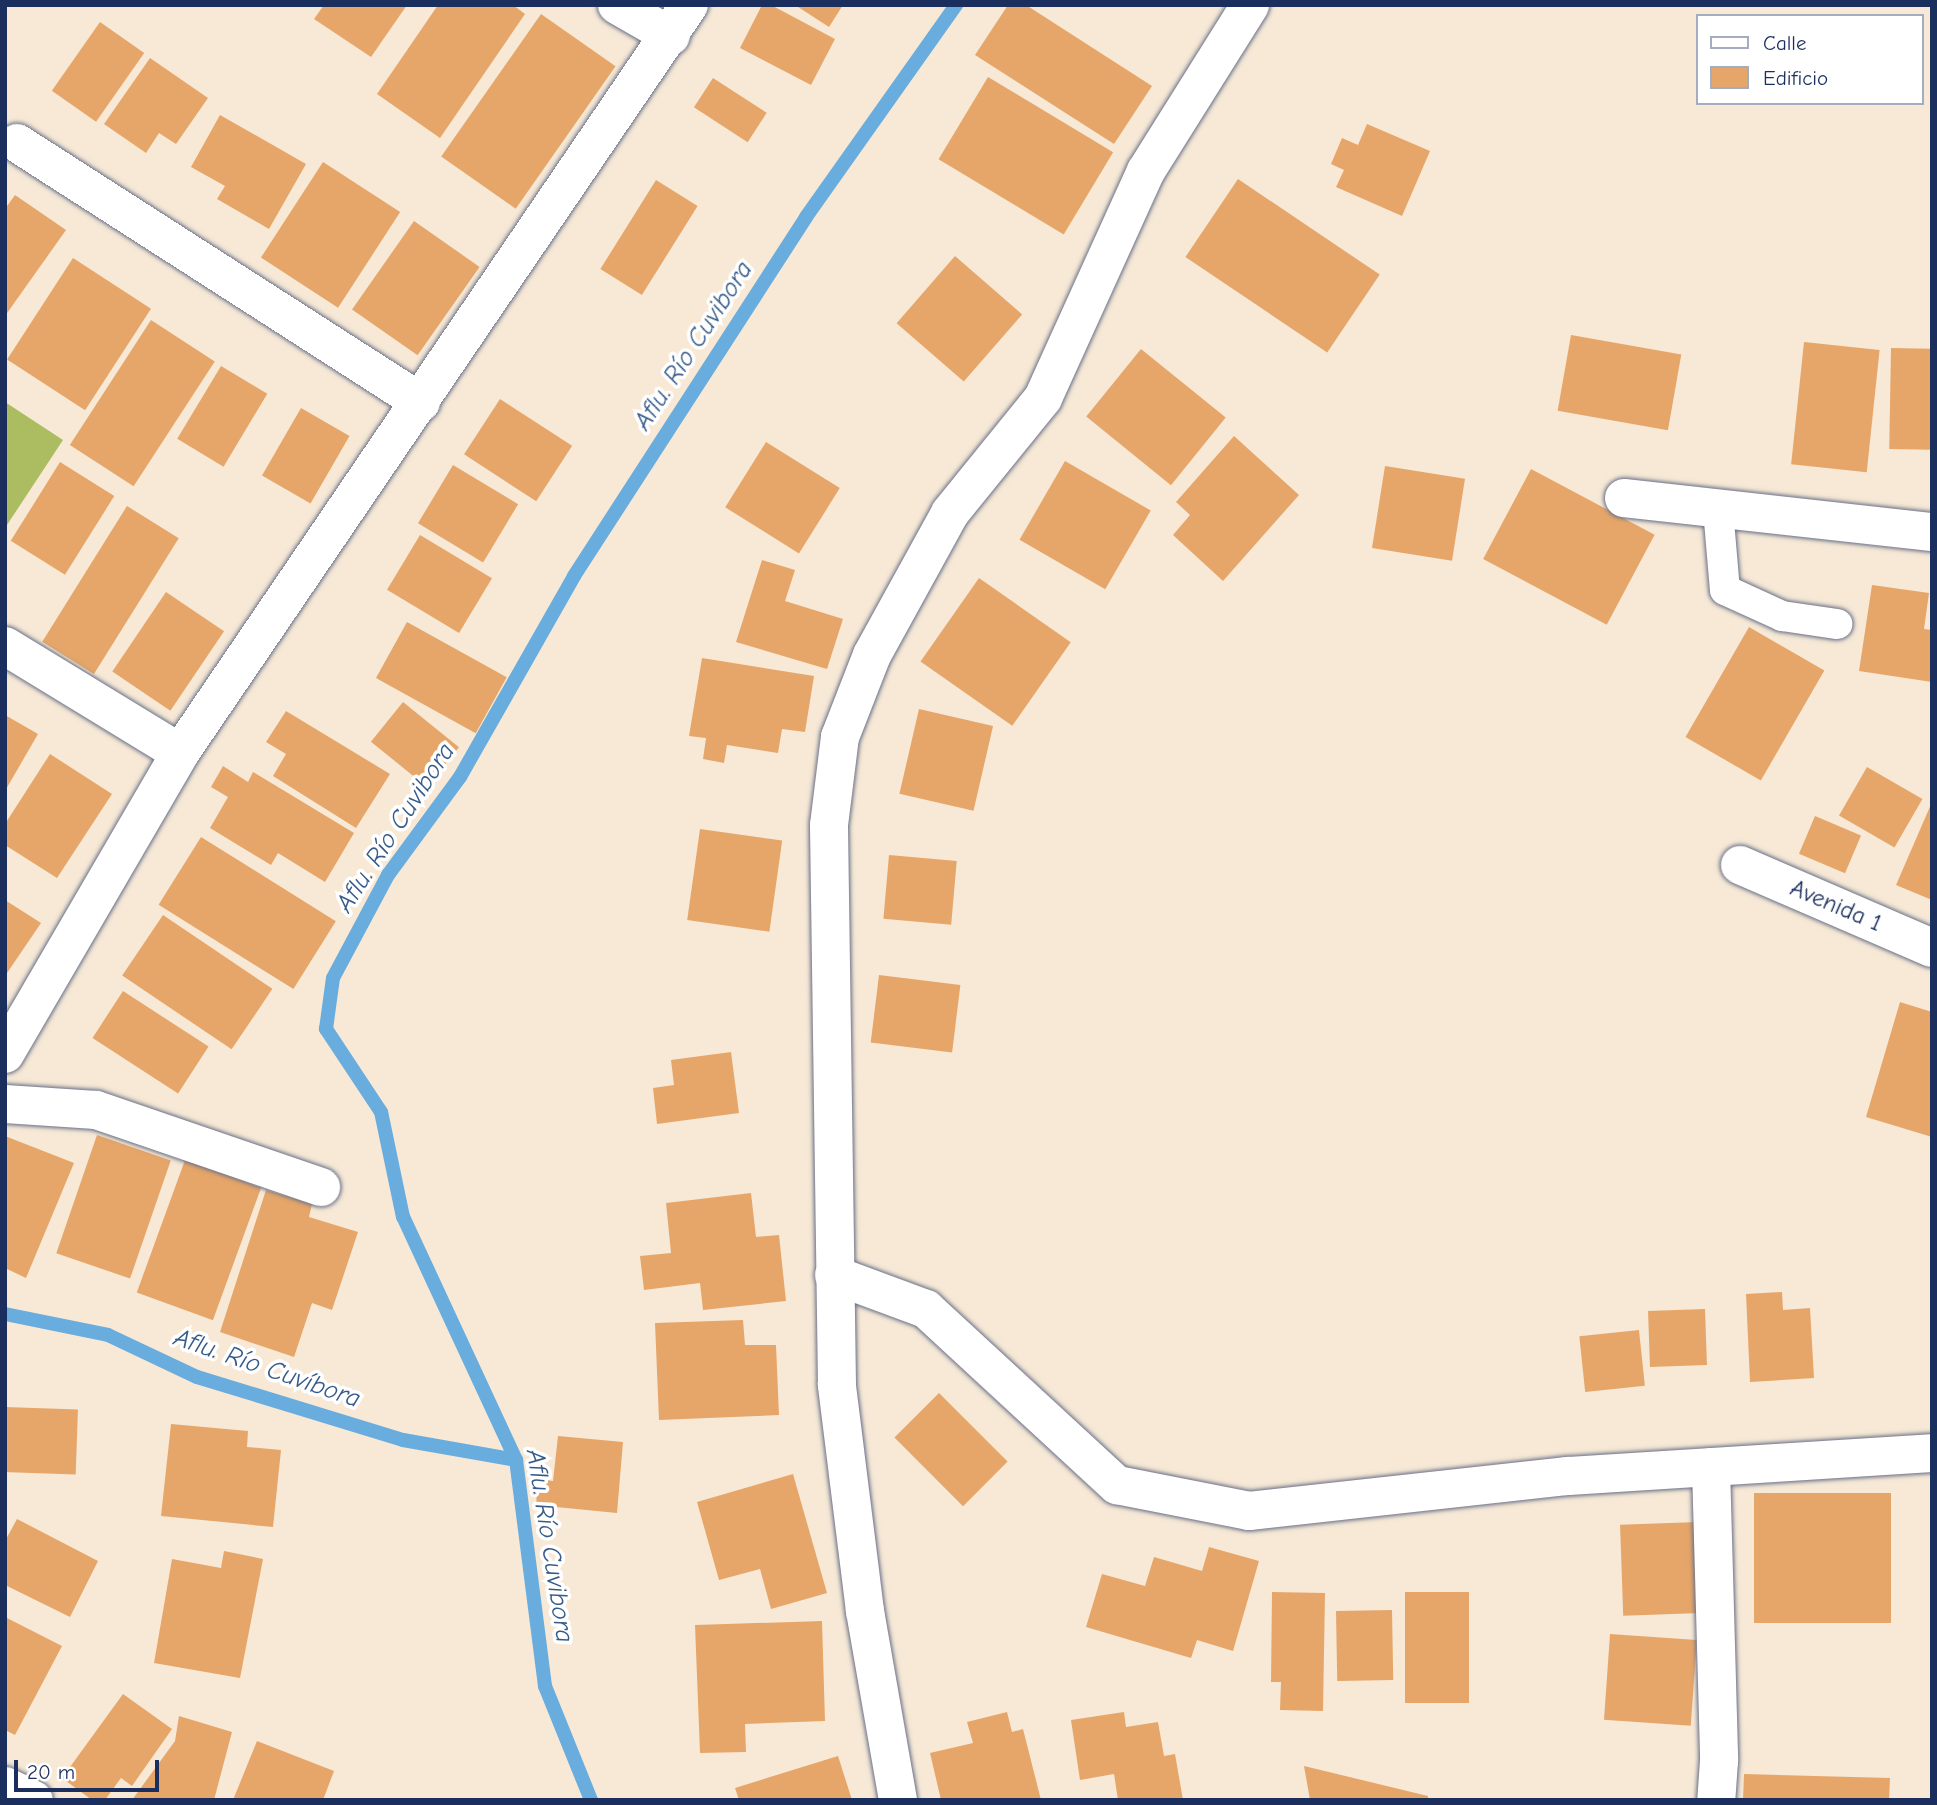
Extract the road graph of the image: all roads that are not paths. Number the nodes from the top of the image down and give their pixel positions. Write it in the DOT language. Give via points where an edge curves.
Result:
graph roads {
  1 [pos="617,5"];
  2 [pos="1251,5"];
  3 [pos="680,21"];
  4 [pos="17,143"];
  5 [pos="421,402"];
  6 [pos="1624,498"];
  7 [pos="1718,509"];
  8 [pos="1932,532"];
  9 [pos="1837,624"];
  10 [pos="5,646"];
  11 [pos="180,753"];
  12 [pos="1740,865"];
  13 [pos="1932,948"];
  14 [pos="5,1054"];
  15 [pos="5,1104"];
  16 [pos="321,1187"];
  17 [pos="834,1275"];
  18 [pos="1932,1453"];
  19 [pos="1711,1467"];
  20 [pos="5,1786"];
  21 [pos="34,1800"];
  22 [pos="898,1800"];
  23 [pos="1716,1800"];
  1 -- 3 [label="street"];
  2 -- 17 [label="street" via="1146,171 1043,398 950,513 872,655 840,737 828,825"];
  3 -- 5 [label="street"];
  4 -- 5 [label="street"];
  5 -- 11 [label="street"];
  6 -- 7 [label="street"];
  7 -- 8 [label="street"];
  7 -- 9 [label="lane" via="1725,590 1782,616"];
  10 -- 11 [label="street"];
  11 -- 14 [label="street"];
  12 -- 13 [label="street, Avenida 1"];
  15 -- 16 [label="street" via="96,1110"];
  17 -- 19 [label="street" via="926,1309 1116,1485 1249,1511 1568,1476"];
  17 -- 22 [label="street" via="836,1385 865,1611"];
  18 -- 19 [label="street"];
  19 -- 23 [label="street" via="1719,1761"];
  20 -- 21 [label="street"];
}
